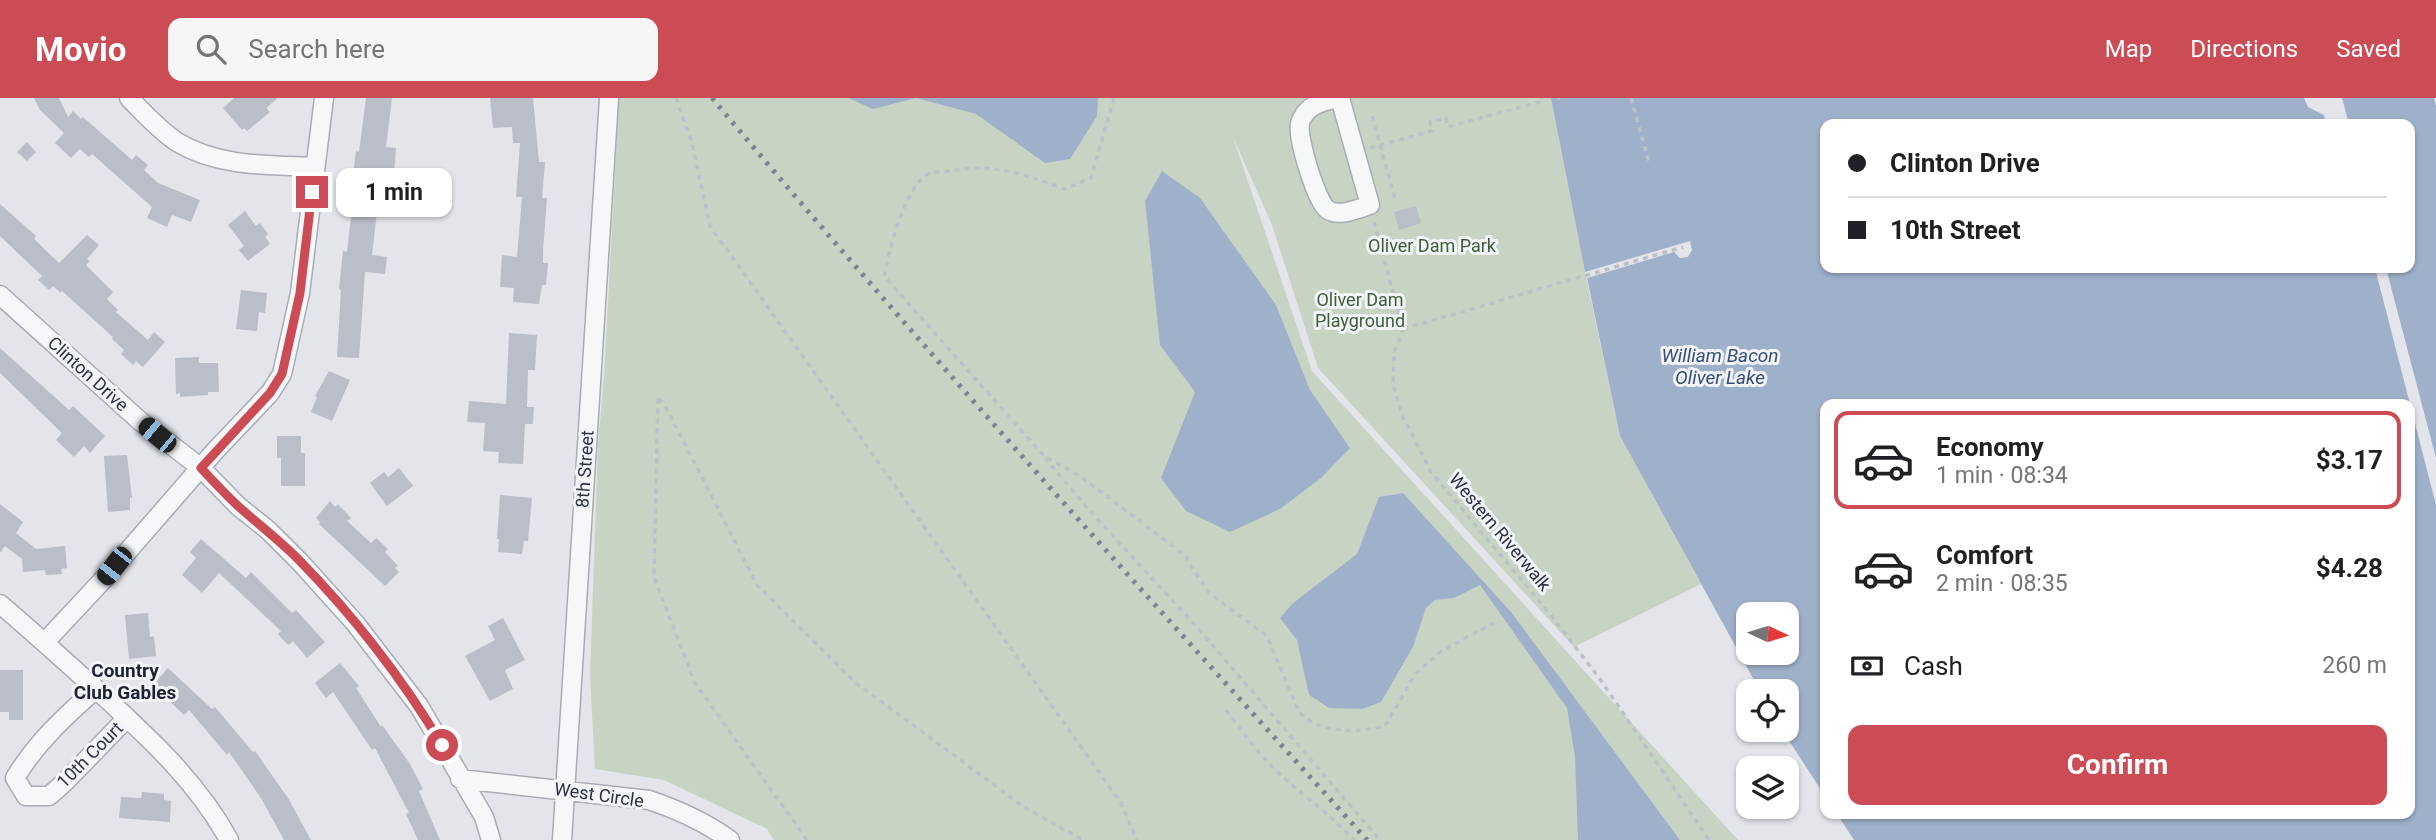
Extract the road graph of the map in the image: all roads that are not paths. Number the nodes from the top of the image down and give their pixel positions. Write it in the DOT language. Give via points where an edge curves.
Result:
graph roads {
  1 [pos="129,98"];
  2 [pos="324,98"];
  3 [pos="609,98"];
  4 [pos="1338,98"];
  5 [pos="315,167"];
  6 [pos="0,295"];
  7 [pos="201,468"];
  8 [pos="0,604"];
  9 [pos="45,642"];
  10 [pos="96,689"];
  11 [pos="127,718"];
  12 [pos="460,779"];
  13 [pos="566,789"];
  14 [pos="229,840"];
  15 [pos="491,840"];
  16 [pos="562,840"];
  17 [pos="730,840"];
  1 -- 5 [label="street" via="159,128 194,151 257,165"];
  2 -- 5 [label="street"];
  3 -- 13 [label="street, 8th Street"];
  4 -- 4 [label="street" via="1304,113 1300,125 1319,200 1327,210 1339,213 1370,205"];
  5 -- 7 [label="street" via="300,293 282,374"];
  6 -- 7 [label="street, Clinton Drive" via="140,421"];
  7 -- 9 [label="street"];
  7 -- 12 [label="street, Clinton Drive" via="300,562 355,623 419,706"];
  8 -- 9 [label="street"];
  9 -- 10 [label="street"];
  10 -- 11 [label="street"];
  10 -- 11 [label="street, 10th Court" via="25,761 15,778 26,796 49,796"];
  11 -- 14 [label="street" via="201,795"];
  12 -- 13 [label="street, West Circle"];
  12 -- 15 [label="street, Clinton Drive" via="484,817"];
  13 -- 16 [label="street, 8th Street"];
  13 -- 17 [label="street, West Circle" via="649,800 709,825"];
}
